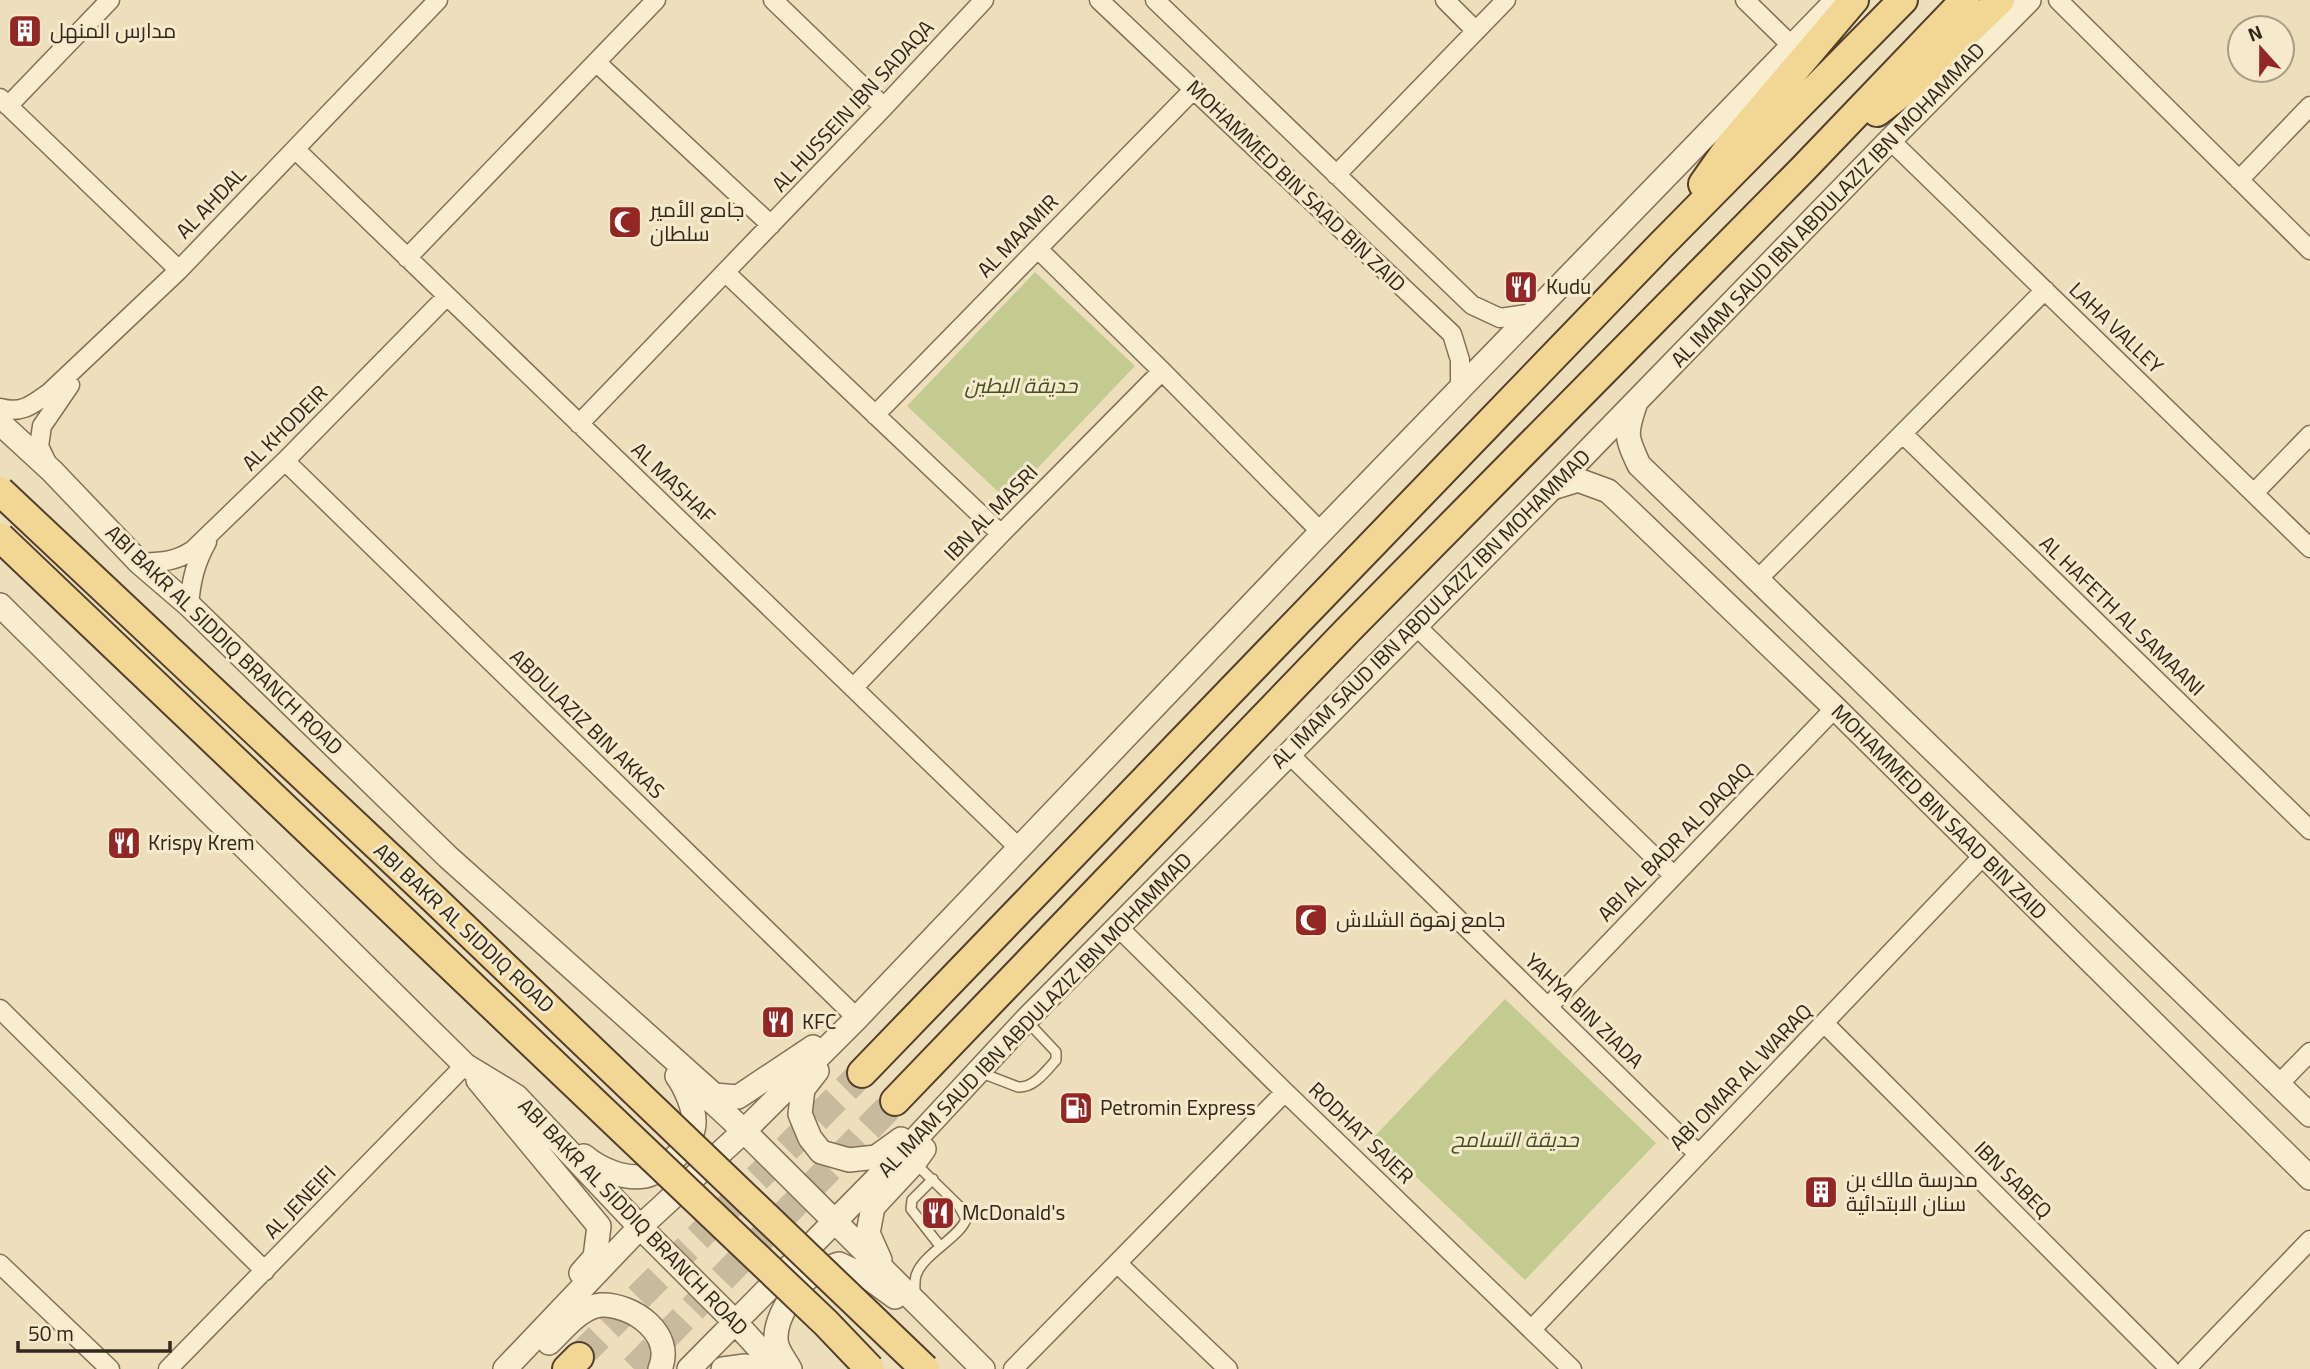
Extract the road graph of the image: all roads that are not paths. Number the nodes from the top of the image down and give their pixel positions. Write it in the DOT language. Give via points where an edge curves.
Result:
graph roads {
  1 [pos="110,0"];
  2 [pos="438,0"];
  3 [pos="656,0"];
  4 [pos="773,0"];
  5 [pos="984,0"];
  6 [pos="1099,0"];
  7 [pos="1155,0"];
  8 [pos="1445,0"];
  9 [pos="1506,0"];
  10 [pos="1745,0"];
  11 [pos="1837,0"];
  12 [pos="1854,0"];
  13 [pos="1903,0"];
  14 [pos="1965,0"];
  15 [pos="2000,0"];
  16 [pos="2029,0"];
  17 [pos="2058,0"];
  18 [pos="1476,31"];
  19 [pos="1792,46"];
  20 [pos="596,62"];
  21 [pos="1194,89"];
  22 [pos="4,102"];
  23 [pos="2310,106"];
  24 [pos="884,107"];
  25 [pos="1890,140"];
  26 [pos="295,149"];
  27 [pos="1803,169"];
  28 [pos="1336,175"];
  29 [pos="2239,180"];
  30 [pos="771,225"];
  31 [pos="1662,244"];
  32 [pos="1038,249"];
  33 [pos="2310,250"];
  34 [pos="407,258"];
  35 [pos="178,270"];
  36 [pos="726,273"];
  37 [pos="2045,290"];
  38 [pos="447,296"];
  39 [pos="1533,313"];
  40 [pos="103,342"];
  41 [pos="1163,371"];
  42 [pos="1460,388"];
  43 [pos="1637,400"];
  44 [pos="0,408"];
  45 [pos="875,415"];
  46 [pos="0,423"];
  47 [pos="579,424"];
  48 [pos="1903,434"];
  49 [pos="2310,435"];
  50 [pos="285,461"];
  51 [pos="52,471"];
  52 [pos="1654,480"];
  53 [pos="1552,488"];
  54 [pos="0,491"];
  55 [pos="2253,493"];
  56 [pos="1622,504"];
  57 [pos="221,524"];
  58 [pos="1321,531"];
  59 [pos="1001,534"];
  60 [pos="0,537"];
  61 [pos="2310,548"];
  62 [pos="140,563"];
  63 [pos="1757,580"];
  64 [pos="0,605"];
  65 [pos="188,605"];
  66 [pos="1415,625"];
  67 [pos="853,688"];
  68 [pos="1835,708"];
  69 [pos="1288,753"];
  70 [pos="2310,830"];
  71 [pos="1019,848"];
  72 [pos="1983,856"];
  73 [pos="448,857"];
  74 [pos="1674,876"];
  75 [pos="1119,928"];
  76 [pos="591,992"];
  77 [pos="1548,1007"];
  78 [pos="0,1009"];
  79 [pos="857,1018"];
  80 [pos="1026,1020"];
  81 [pos="1824,1023"];
  82 [pos="2310,1052"];
  83 [pos="465,1065"];
  84 [pos="978,1071"];
  85 [pos="862,1073"];
  86 [pos="2278,1085"];
  87 [pos="1285,1091"];
  88 [pos="516,1096"];
  89 [pos="895,1101"];
  90 [pos="2310,1115"];
  91 [pos="744,1130"];
  92 [pos="1698,1154"];
  93 [pos="915,1163"];
  94 [pos="2310,1178"];
  95 [pos="933,1179"];
  96 [pos="835,1220"];
  97 [pos="640,1227"];
  98 [pos="2310,1240"];
  99 [pos="940,1246"];
  100 [pos="1117,1263"];
  101 [pos="0,1264"];
  102 [pos="265,1271"];
  103 [pos="914,1300"];
  104 [pos="735,1322"];
  105 [pos="1532,1329"];
  106 [pos="110,1369"];
  107 [pos="168,1369"];
  108 [pos="502,1369"];
  109 [pos="520,1369"];
  110 [pos="660,1369"];
  111 [pos="689,1369"];
  112 [pos="723,1369"];
  113 [pos="757,1369"];
  114 [pos="778,1369"];
  115 [pos="790,1369"];
  116 [pos="870,1369"];
  117 [pos="925,1369"];
  118 [pos="982,1369"];
  119 [pos="1013,1369"];
  120 [pos="1228,1369"];
  121 [pos="1573,1369"];
  122 [pos="2170,1369"];
  123 [pos="2186,1369"];
  1 -- 22 [label="street"];
  2 -- 26 [label="street, AL AHDAL"];
  3 -- 20 [label="street"];
  4 -- 24 [label="street"];
  5 -- 24 [label="street, AL HUSSEIN IBN SADAQA"];
  6 -- 21 [label="street, MOHAMMED BIN SAAD BIN ZAID"];
  7 -- 28 [label="street, MOHAMMED BIN SAAD BIN ZAID"];
  8 -- 18 [label="street"];
  9 -- 18 [label="street"];
  10 -- 19 [label="street"];
  11 -- 19 [label="street"];
  12 -- 31 [label="main road" via="1728,146"];
  13 -- 31 [label="main road"];
  14 -- 27 [label="main road, AL IMAM SAUD IBN ABDULAZIZ IBN MOHAMMAD"];
  15 -- 27 [label="main road" via="1912,85"];
  16 -- 25 [label="street, AL IMAM SAUD IBN ABDULAZIZ IBN MOHAMMAD"];
  17 -- 29 [label="street"];
  18 -- 28 [label="street"];
  19 -- 39 [label="street"];
  20 -- 30 [label="street"];
  20 -- 34 [label="street"];
  21 -- 32 [label="street, AL MAAMIR"];
  21 -- 42 [label="street, MOHAMMED BIN SAAD BIN ZAID" via="1452,334 1460,360"];
  22 -- 35 [label="street"];
  23 -- 29 [label="street"];
  24 -- 30 [label="street, AL HUSSEIN IBN SADAQA"];
  25 -- 37 [label="street, LAHA VALLEY"];
  25 -- 43 [label="street, AL IMAM SAUD IBN ABDULAZIZ IBN MOHAMMAD"];
  26 -- 34 [label="street, AL MASHAF"];
  26 -- 35 [label="street, AL AHDAL"];
  27 -- 89 [label="main road, AL IMAM SAUD IBN ABDULAZIZ IBN MOHAMMAD" via="1347,631"];
  28 -- 39 [label="street, MOHAMMED BIN SAAD BIN ZAID" via="1472,305 1500,317"];
  29 -- 33 [label="street"];
  30 -- 36 [label="street, AL HUSSEIN IBN SADAQA"];
  31 -- 85 [label="main road"];
  32 -- 41 [label="street"];
  32 -- 45 [label="street, AL MAAMIR"];
  34 -- 38 [label="street, AL MASHAF"];
  35 -- 40 [label="street, AL AHDAL"];
  36 -- 45 [label="street"];
  36 -- 47 [label="street, AL HUSSEIN IBN SADAQA"];
  37 -- 48 [label="street"];
  37 -- 55 [label="street, LAHA VALLEY"];
  38 -- 47 [label="street, AL MASHAF"];
  38 -- 50 [label="street, AL KHODEIR"];
  39 -- 42 [label="street"];
  40 -- 44 [label="street, AL AHDAL" via="31,405 15,412"];
  40 -- 51 [label="street" via="42,426 39,446"];
  41 -- 58 [label="street"];
  41 -- 59 [label="street, IBN AL MASRI"];
  42 -- 58 [label="street"];
  43 -- 52 [label="street, MOHAMMED BIN SAAD BIN ZAID" via="1627,427 1630,446 1639,465"];
  43 -- 53 [label="street, AL IMAM SAUD IBN ABDULAZIZ IBN MOHAMMAD"];
  45 -- 59 [label="street"];
  46 -- 51 [label="street, ABI BAKR AL SIDDIQ BRANCH ROAD"];
  47 -- 67 [label="street, AL MASHAF"];
  48 -- 63 [label="street"];
  48 -- 70 [label="street, AL HAFETH AL SAMAANI"];
  49 -- 55 [label="street"];
  50 -- 57 [label="street, AL KHODEIR"];
  50 -- 79 [label="street, ABDULAZIZ BIN AKKAS"];
  51 -- 62 [label="street, ABI BAKR AL SIDDIQ BRANCH ROAD"];
  52 -- 56 [label="street" via="1625,480"];
  52 -- 63 [label="street, MOHAMMED BIN SAAD BIN ZAID"];
  53 -- 56 [label="street, MOHAMMED BIN SAAD BIN ZAID" via="1578,480 1608,491"];
  53 -- 66 [label="street, AL IMAM SAUD IBN ABDULAZIZ IBN MOHAMMAD"];
  54 -- 117 [label="main road, ABI BAKR AL SIDDIQ ROAD, bridge"];
  55 -- 61 [label="street, LAHA VALLEY"];
  56 -- 68 [label="street, MOHAMMED BIN SAAD BIN ZAID"];
  57 -- 62 [label="street, AL KHODEIR" via="180,559"];
  57 -- 65 [label="street" via="199,555"];
  58 -- 71 [label="street"];
  59 -- 67 [label="street, IBN AL MASRI"];
  60 -- 116 [label="main road, ABI BAKR AL SIDDIQ ROAD, bridge"];
  62 -- 65 [label="street, ABI BAKR AL SIDDIQ BRANCH ROAD"];
  63 -- 86 [label="street, MOHAMMED BIN SAAD BIN ZAID"];
  64 -- 83 [label="street, ABI BAKR AL SIDDIQ BRANCH ROAD"];
  65 -- 73 [label="street, ABI BAKR AL SIDDIQ BRANCH ROAD"];
  66 -- 69 [label="street, AL IMAM SAUD IBN ABDULAZIZ IBN MOHAMMAD"];
  66 -- 74 [label="street"];
  67 -- 71 [label="street, AL MASHAF"];
  68 -- 72 [label="street, MOHAMMED BIN SAAD BIN ZAID"];
  68 -- 74 [label="street, ABI AL BADR AL DAQAQ"];
  69 -- 75 [label="street, AL IMAM SAUD IBN ABDULAZIZ IBN MOHAMMAD"];
  69 -- 77 [label="street, YAHYA BIN ZIADA"];
  71 -- 79 [label="street"];
  72 -- 81 [label="street, ABI OMAR AL WARAQ"];
  72 -- 94 [label="street, MOHAMMED BIN SAAD BIN ZAID"];
  73 -- 76 [label="street, ABI BAKR AL SIDDIQ BRANCH ROAD"];
  73 -- 79 [label="street, ABI BAKR AL SIDDIQ BRANCH ROAD" via="714,1095 738,1097"];
  74 -- 77 [label="street, ABI AL BADR AL DAQAQ"];
  75 -- 80 [label="street, AL IMAM SAUD IBN ABDULAZIZ IBN MOHAMMAD"];
  75 -- 87 [label="street, RODHAT SAJER"];
  76 -- 88 [label="street" via="682,1083 695,1123 686,1146 670,1163 645,1176 603,1169"];
  76 -- 91 [label="street, ABI BAKR AL SIDDIQ BRANCH ROAD"];
  77 -- 92 [label="street, YAHYA BIN ZIADA"];
  78 -- 102 [label="street"];
  79 -- 84 [label="street" via="803,1090 800,1114 821,1152 849,1160 876,1157"];
  79 -- 91 [label="street"];
  80 -- 84 [label="street, AL IMAM SAUD IBN ABDULAZIZ IBN MOHAMMAD"];
  80 -- 84 [label="lane" via="1056,1052 1056,1060 1025,1088"];
  81 -- 92 [label="street, ABI OMAR AL WARAQ"];
  81 -- 122 [label="street, IBN SABEQ"];
  82 -- 86 [label="street"];
  83 -- 88 [label="street, ABI BAKR AL SIDDIQ BRANCH ROAD"];
  83 -- 102 [label="street, AL JENEIFI"];
  83 -- 108 [label="street" via="599,1226 595,1257"];
  84 -- 93 [label="street"];
  84 -- 96 [label="street, AL IMAM SAUD IBN ABDULAZIZ IBN MOHAMMAD"];
  86 -- 90 [label="street, MOHAMMED BIN SAAD BIN ZAID"];
  87 -- 100 [label="street"];
  87 -- 105 [label="street, RODHAT SAJER"];
  88 -- 97 [label="street, ABI BAKR AL SIDDIQ BRANCH ROAD"];
  91 -- 96 [label="street, ABI BAKR AL SIDDIQ BRANCH ROAD"];
  91 -- 97 [label="street"];
  92 -- 105 [label="street, ABI OMAR AL WARAQ"];
  93 -- 95 [label="lane"];
  93 -- 103 [label="street" via="873,1207 868,1233 892,1278"];
  95 -- 99 [label="lane" via="912,1200 911,1209"];
  95 -- 99 [label="lane" via="966,1219"];
  96 -- 103 [label="street, ABI BAKR AL SIDDIQ BRANCH ROAD"];
  96 -- 104 [label="street, AL IMAM SAUD IBN ABDULAZIZ IBN MOHAMMAD"];
  97 -- 104 [label="street, ABI BAKR AL SIDDIQ BRANCH ROAD"];
  97 -- 108 [label="street"];
  98 -- 123 [label="street"];
  99 -- 103 [label="lane" via="917,1272"];
  100 -- 119 [label="street"];
  100 -- 120 [label="street"];
  101 -- 106 [label="street"];
  102 -- 107 [label="street, AL JENEIFI"];
  103 -- 118 [label="street, ABI BAKR AL SIDDIQ BRANCH ROAD"];
  104 -- 111 [label="street, AL IMAM SAUD IBN ABDULAZIZ IBN MOHAMMAD"];
  104 -- 114 [label="street, ABI BAKR AL SIDDIQ BRANCH ROAD"];
  105 -- 121 [label="street, RODHAT SAJER"];
  109 -- 110 [label="street" via="579,1314 599,1305 635,1313 649,1324 662,1342"];
  112 -- 113 [label="street, ABI BAKR AL SIDDIQ BRANCH ROAD"];
  115 -- 118 [label="street" via="776,1339 792,1294 813,1275 839,1264 906,1304"];
}
